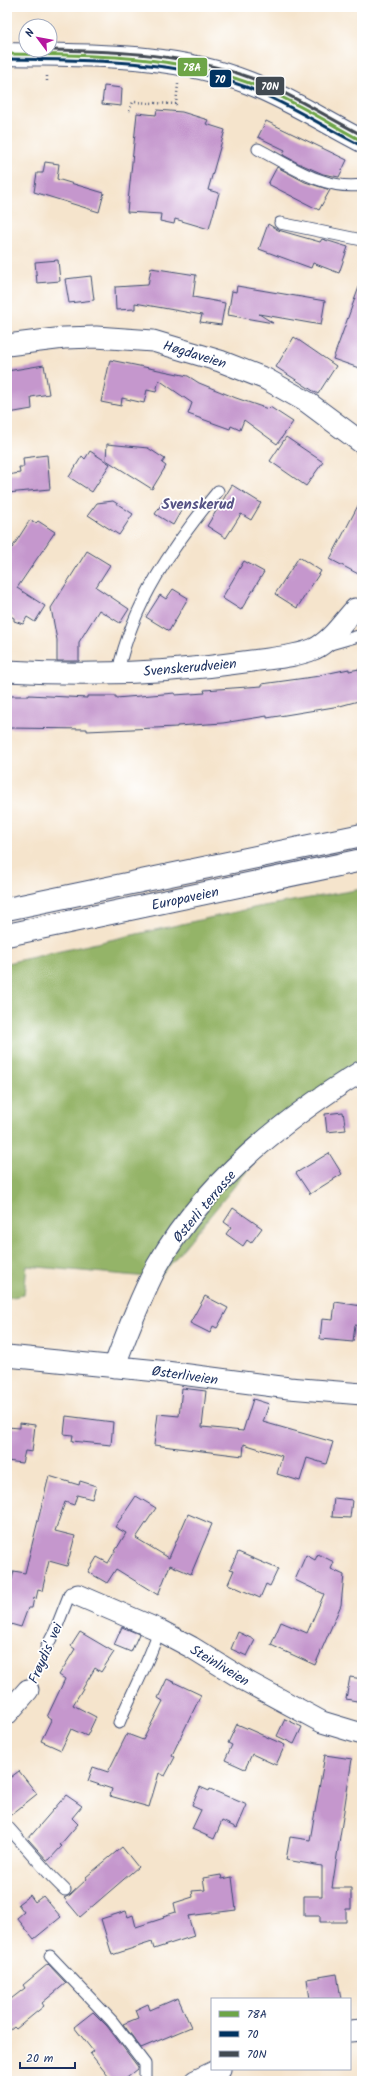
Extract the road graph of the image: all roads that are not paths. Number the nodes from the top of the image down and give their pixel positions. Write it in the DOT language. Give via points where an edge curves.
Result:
graph roads {
  1 [pos="7,54"];
  2 [pos="362,141"];
  3 [pos="258,149"];
  4 [pos="362,185"];
  5 [pos="280,223"];
  6 [pos="362,240"];
  7 [pos="7,345"];
  8 [pos="362,443"];
  9 [pos="218,491"];
  10 [pos="355,609"];
  11 [pos="362,635"];
  12 [pos="315,648"];
  13 [pos="7,671"];
  14 [pos="118,672"];
  15 [pos="362,835"];
  16 [pos="362,860"];
  17 [pos="7,909"];
  18 [pos="7,934"];
  19 [pos="362,1071"];
  20 [pos="7,1356"];
  21 [pos="114,1367"];
  22 [pos="362,1394"];
  23 [pos="78,1595"];
  24 [pos="159,1630"];
  25 [pos="46,1648"];
  26 [pos="28,1690"];
  27 [pos="7,1714"];
  28 [pos="119,1723"];
  29 [pos="362,1734"];
  30 [pos="7,1826"];
  31 [pos="65,1890"];
  32 [pos="50,1956"];
  33 [pos="362,2030"];
  34 [pos="351,2031"];
  35 [pos="218,2070"];
  36 [pos="145,2081"];
  37 [pos="195,2081"];
  1 -- 2 [label="main road" via="122,56 177,62 203,68 269,92"];
  3 -- 4 [label="lane" via="317,179 337,185"];
  5 -- 6 [label="lane"];
  7 -- 8 [label="street, Høgdaveien" via="96,337 153,341 220,361 266,379 307,402"];
  9 -- 14 [label="lane" via="157,576 136,614 128,632"];
  10 -- 12 [label="street, Svenskerudveien" via="328,639"];
  11 -- 12 [label="lane"];
  12 -- 14 [label="street, Svenskerudveien" via="298,654 211,667"];
  13 -- 14 [label="street, Svenskerudveien"];
  15 -- 17 [label="main road, Europaveien"];
  16 -- 18 [label="main road, Europaveien"];
  19 -- 21 [label="street, Østerli terrasse" via="321,1097 278,1130 217,1186 184,1226 158,1266 137,1308"];
  20 -- 21 [label="street, Østerliveien"];
  21 -- 22 [label="street, Østerliveien"];
  23 -- 24 [label="street, Steinliveien"];
  23 -- 25 [label="lane, Frøydis' vei" via="70,1593"];
  24 -- 28 [label="lane" via="154,1647"];
  24 -- 29 [label="street, Steinliveien" via="246,1682 322,1722"];
  26 -- 27 [label="street, Frøydis' vei"];
  30 -- 31 [label="lane"];
  32 -- 36 [label="lane" via="122,2033 145,2064"];
  33 -- 34 [label="street"];
  35 -- 37 [label="street"];
}
